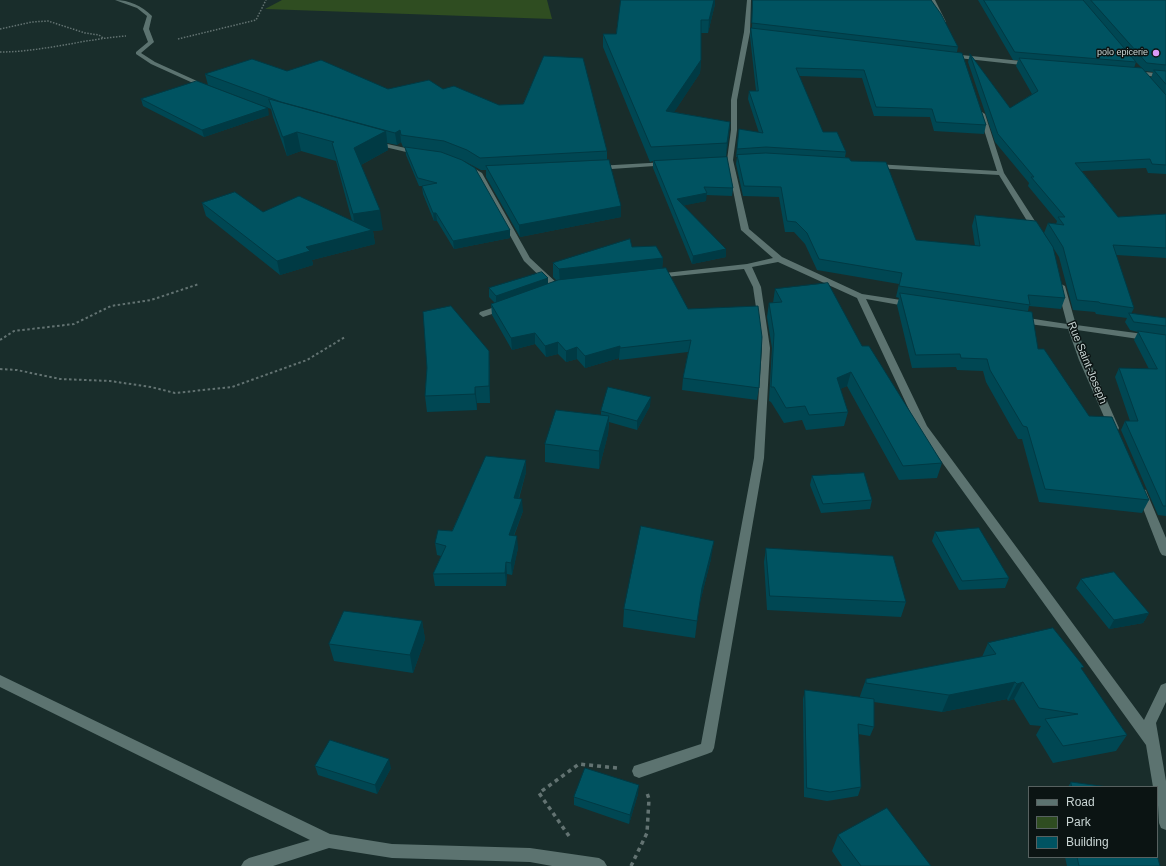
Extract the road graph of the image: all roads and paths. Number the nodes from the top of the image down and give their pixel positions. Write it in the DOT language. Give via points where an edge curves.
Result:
graph roads {
  1 [pos="117,0"];
  2 [pos="266,0"];
  3 [pos="749,0"];
  4 [pos="933,0"];
  5 [pos="946,26"];
  6 [pos="0,29"];
  7 [pos="148,32"];
  8 [pos="104,38"];
  9 [pos="178,39"];
  10 [pos="956,45"];
  11 [pos="0,52"];
  12 [pos="948,56"];
  13 [pos="964,62"];
  14 [pos="1041,65"];
  15 [pos="1137,68"];
  16 [pos="1127,72"];
  17 [pos="1142,74"];
  18 [pos="1166,76"];
  19 [pos="1147,80"];
  20 [pos="215,92"];
  21 [pos="978,103"];
  22 [pos="363,140"];
  23 [pos="429,155"];
  24 [pos="460,163"];
  25 [pos="675,163"];
  26 [pos="867,165"];
  27 [pos="589,168"];
  28 [pos="1001,173"];
  29 [pos="1042,238"];
  30 [pos="779,259"];
  31 [pos="747,266"];
  32 [pos="647,277"];
  33 [pos="1060,278"];
  34 [pos="199,284"];
  35 [pos="571,286"];
  36 [pos="860,296"];
  37 [pos="512,304"];
  38 [pos="921,306"];
  39 [pos="483,314"];
  40 [pos="1012,319"];
  41 [pos="1072,328"];
  42 [pos="345,337"];
  43 [pos="0,340"];
  44 [pos="1166,340"];
  45 [pos="0,369"];
  46 [pos="1118,437"];
  47 [pos="1139,487"];
  48 [pos="1166,552"];
  49 [pos="0,681"];
  50 [pos="1166,689"];
  51 [pos="1153,744"];
  52 [pos="639,771"];
  53 [pos="1166,823"];
  54 [pos="328,841"];
  55 [pos="594,865"];
  56 [pos="249,866"];
  57 [pos="632,866"];
  1 -- 7 [label="street" via="139,7 150,16 146,29"];
  2 -- 9 [label="path" via="256,20"];
  3 -- 30 [label="street" via="750,33 734,100 730,160 745,230"];
  4 -- 5 [label="street"];
  6 -- 8 [label="path" via="48,21"];
  7 -- 8 [label="path"];
  7 -- 20 [label="street" via="151,42 138,53 153,63"];
  8 -- 11 [label="path"];
  10 -- 13 [label="street"];
  12 -- 13 [label="street"];
  13 -- 14 [label="street"];
  15 -- 17 [label="street"];
  16 -- 17 [label="street"];
  17 -- 18 [label="street"];
  17 -- 19 [label="street"];
  21 -- 28 [label="street"];
  22 -- 23 [label="street"];
  24 -- 35 [label="street" via="483,173 527,259 553,289"];
  25 -- 27 [label="street"];
  26 -- 28 [label="street"];
  28 -- 29 [label="street"];
  30 -- 31 [label="street"];
  30 -- 36 [label="street"];
  31 -- 32 [label="street"];
  31 -- 52 [label="street" via="757,287 766,348 759,458 707,748"];
  33 -- 41 [label="street, Rue Saint-Joseph"];
  34 -- 43 [label="path" via="151,300 110,306 74,324 14,332"];
  36 -- 38 [label="street"];
  36 -- 51 [label="street" via="922,427"];
  37 -- 39 [label="street"];
  40 -- 41 [label="street"];
  41 -- 44 [label="street"];
  41 -- 46 [label="street, Rue Saint-Joseph"];
  42 -- 45 [label="path" via="307,360 232,387 174,393 110,382 60,379"];
  47 -- 48 [label="street"];
  49 -- 54 [label="street"];
  50 -- 51 [label="street" via="1149,723"];
  51 -- 53 [label="street"];
  52 -- 55 [label="path" via="579,764 539,793"];
  52 -- 57 [label="path" via="649,799 648,832"];
  54 -- 55 [label="street" via="392,851 530,855"];
  54 -- 56 [label="street"];
}
